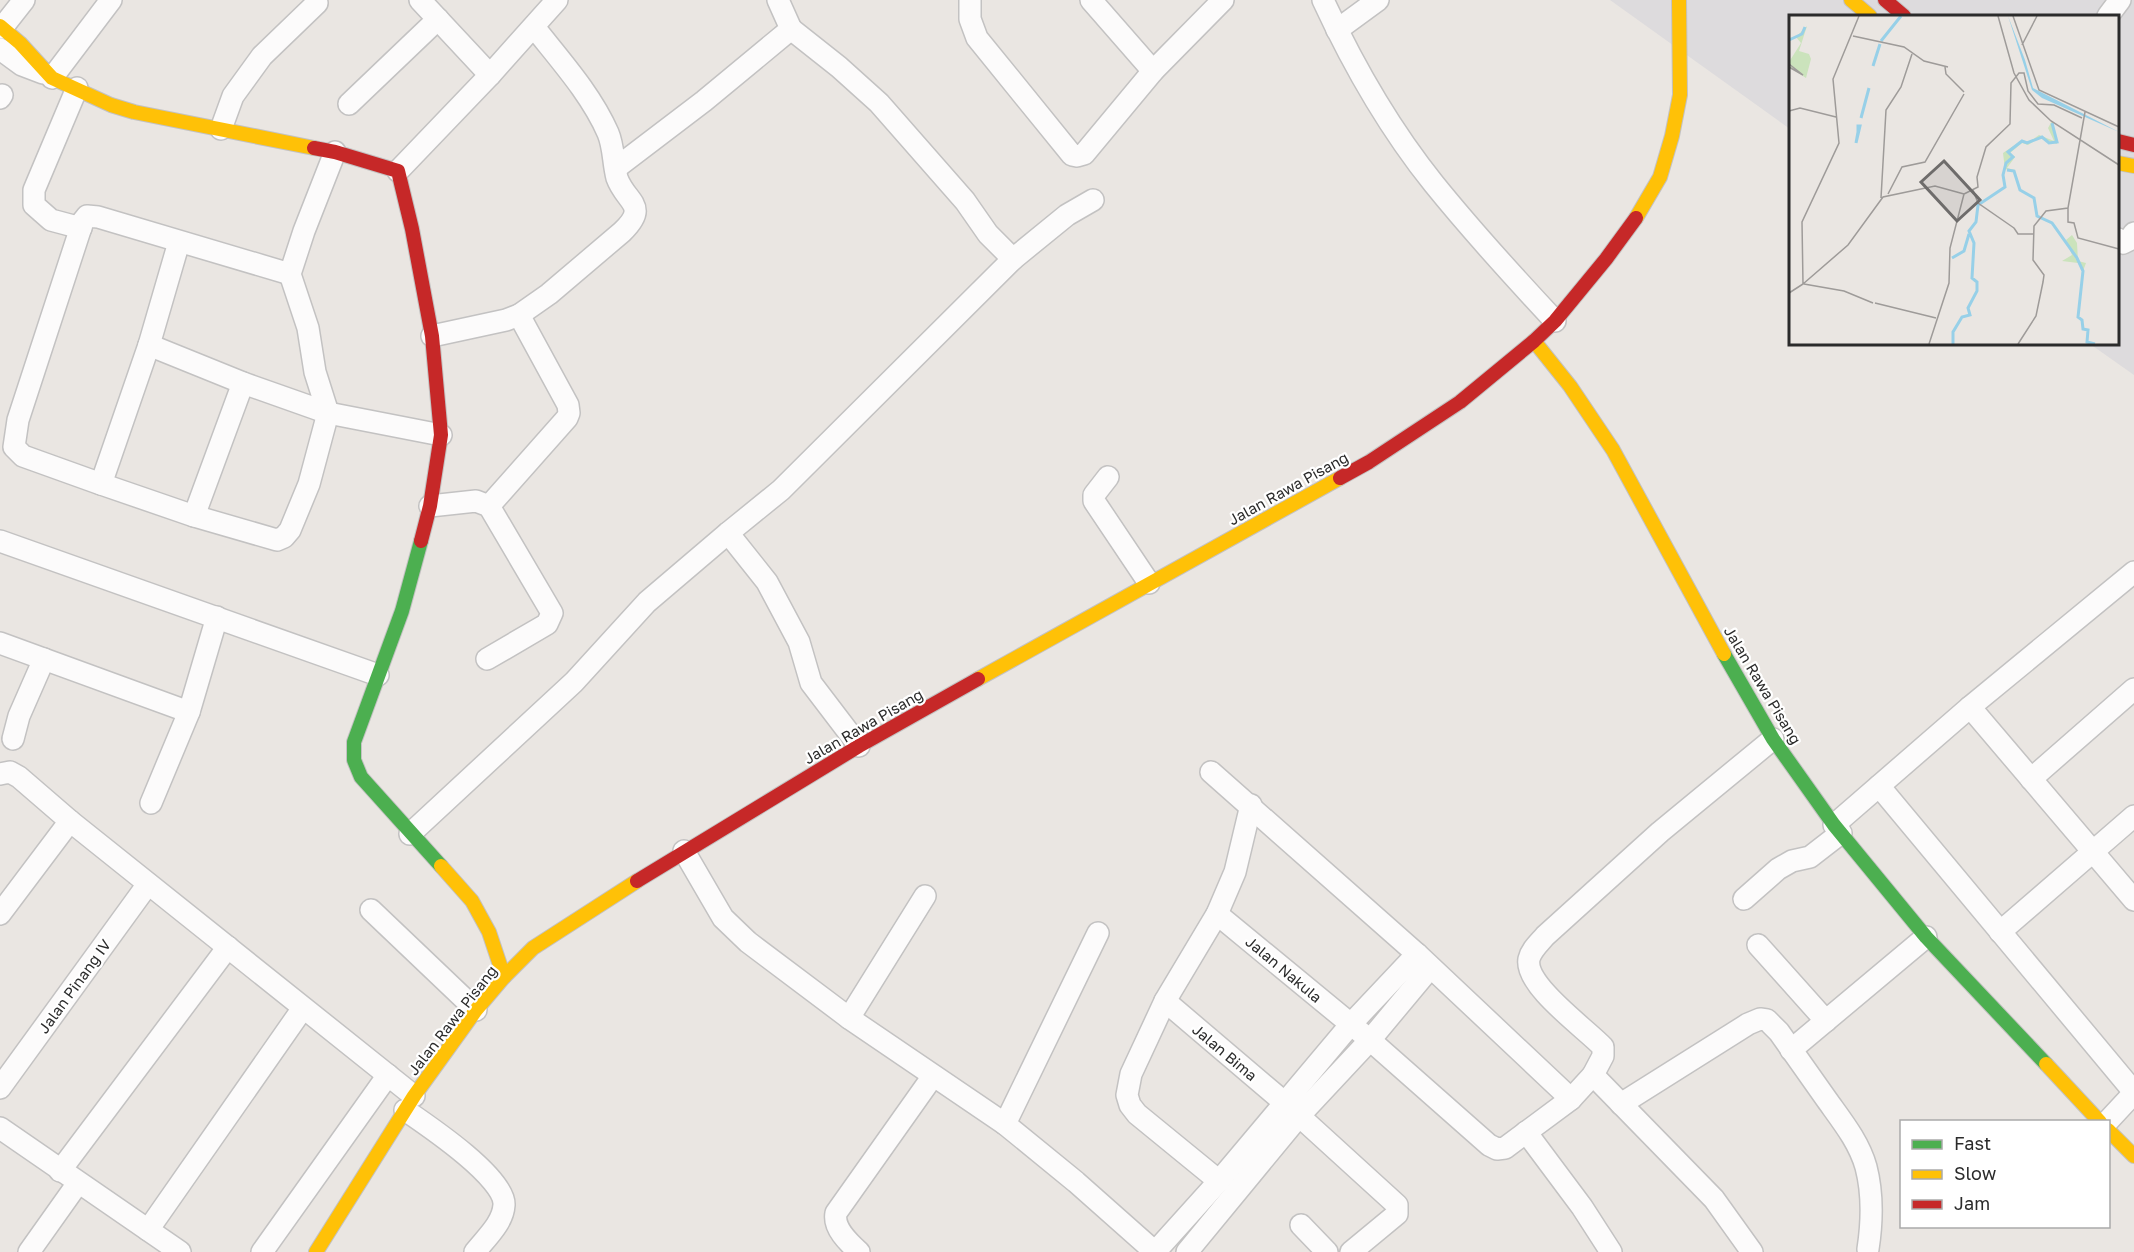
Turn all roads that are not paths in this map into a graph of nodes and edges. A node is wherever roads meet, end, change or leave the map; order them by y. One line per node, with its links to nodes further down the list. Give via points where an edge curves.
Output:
1 (24, 0): 23 (street)
2 (111, 0): 26 (street)
3 (420, 0): 19 (street)
4 (557, 0): 20 (street)
5 (778, 0): 21 (street)
6 (970, 0): 24 (street, via 970,19 977,38 1072,155 1084,154)
7 (1091, 0): 24 (street)
8 (1223, 0): 24 (street)
9 (1323, 0): 22 (street)
10 (1378, 0): 22 (street)
11 (1679, 0): 45 (street, via 1680,95 1660,177 1635,220)
12 (1851, 0): 16 (street)
13 (1885, 0): 17 (street)
14 (2120, 0): 18 (street)
15 (317, 3): 29 (street, via 262,56 233,96)
16 (1869, 15)
17 (1903, 15)
18 (2109, 15)
19 (438, 19): 25 (street); 28 (street)
20 (534, 27): 25 (street); 35 (street, via 601,119 611,141)
21 (791, 29): 35 (street); 42 (street, via 879,103)
22 (1337, 30): 45 (street, via 1376,99 1432,182)
23 (1, 34): 26 (street, via 22,65)
24 (1153, 71)
25 (490, 75): 36 (street)
26 (50, 77): 27 (street)
27 (77, 88): 29 (street, via 134,112); 38 (street, via 34,190 34,205 51,220)
28 (349, 104)
29 (220, 129): 32 (street)
30 (2119, 141): 31 (street)
31 (2134, 144)
32 (335, 152): 36 (street); 43 (street)
33 (2119, 163): 34 (street)
34 (2134, 166)
35 (616, 168): 44 (street, via 617,177 636,209 631,223)
36 (398, 171): 46 (street)
37 (1093, 200): 42 (street, via 1067,215)
38 (81, 228): 41 (street, via 91,215); 52 (street, via 18,420 14,447)
39 (2134, 233): 40 (street, via 2126,242)
40 (2119, 240)
41 (180, 242): 43 (street); 48 (street)
42 (1013, 259): 58 (street, via 782,490)
43 (290, 274): 50 (street, via 308,328 315,372)
44 (519, 315): 46 (street); 56 (street, via 569,413)
45 (1555, 321): 47 (street)
46 (432, 336): 51 (street)
47 (1534, 341): 61 (street, Jalan Rawa Pisang, via 1460,402 1370,462); 71 (street, Jalan Rawa Pisang, via 1613,450)
48 (149, 345): 49 (street); 54 (street)
49 (243, 382): 50 (street); 57 (street)
50 (328, 413): 51 (street); 57 (street, via 309,484 284,537 277,540)
51 (441, 435): 55 (street)
52 (9, 448): 54 (street)
53 (1108, 477): 61 (street, via 1094,495 1094,501)
54 (101, 484): 57 (street)
55 (430, 506): 56 (street, via 476,501); 66 (street, via 402,611)
56 (489, 506): 65 (street, via 552,613 547,624)
57 (194, 516)
58 (728, 533): 72 (street, via 766,582 799,642 811,683); 82 (street, via 647,602 574,682)
59 (0, 541): 62 (street)
60 (2134, 573): 68 (street)
61 (1149, 583): 72 (street, Jalan Rawa Pisang)
62 (217, 617): 66 (street); 69 (street)
63 (0, 643): 64 (street)
64 (44, 659): 69 (street); 70 (street)
65 (487, 659)
66 (378, 675): 82 (street, via 354,742 353,759 361,777)
67 (2134, 689): 75 (street)
68 (1970, 707): 75 (street); 76 (street)
69 (189, 712): 77 (street)
70 (13, 739)
71 (1773, 739): 81 (street, Jalan Rawa Pisang); 108 (street, via 1660,832 1534,949 1529,959 1530,971 1538,987 1603,1047 1603,1056)
72 (859, 746): 83 (street, Jalan Rawa Pisang)
73 (1211, 772): 78 (street)
74 (0, 774): 80 (street, via 15,774)
75 (2031, 778): 84 (street)
76 (1879, 786): 81 (street); 92 (street)
77 (151, 803)
78 (1251, 806): 91 (street, via 1236,872); 97 (street)
79 (2134, 816): 84 (street)
80 (70, 821): 85 (street); 89 (street)
81 (1837, 829): 87 (street, via 1810,857 1778,869); 94 (street, Jalan Rawa Pisang)
82 (410, 834): 98 (street, via 472,901 489,932)
83 (684, 851): 98 (street, Jalan Rawa Pisang, via 533,948); 102 (street, via 734,930)
84 (2093, 852): 88 (street); 92 (street)
85 (148, 884): 96 (street); 110 (street, Jalan Pinang IV)
86 (926, 896): 102 (street)
87 (1744, 899)
88 (2134, 900)
89 (3, 905)
90 (371, 910): 101 (street)
91 (1218, 914): 99 (street); 104 (street, Jalan Nakula)
92 (2000, 932): 111 (street)
93 (1098, 933): 118 (street)
94 (1926, 937): 103 (street); 116 (street, Jalan Rawa Pisang)
95 (1758, 945): 103 (street)
96 (228, 947): 100 (street); 123 (street)
97 (1424, 961): 104 (street); 105 (street); 112 (street)
98 (504, 977): 101 (street, Jalan Rawa Pisang)
99 (1165, 1001): 115 (street, Jalan Bima); 124 (street, via 1131,1074 1130,1105)
100 (303, 1008): 107 (street); 127 (street)
101 (476, 1010): 113 (street, Jalan Rawa Pisang)
102 (849, 1018): 109 (street)
103 (1826, 1021): 106 (street)
104 (1351, 1024): 105 (street, Jalan Nakula); 115 (street)
105 (1370, 1040): 115 (street); 121 (street, Jalan Nakula, via 1489,1145 1504,1148)
106 (1791, 1050): 114 (street, via 1773,1023 1760,1019); 129 (street, via 1850,1133 1861,1155 1870,1197)
107 (388, 1075): 113 (street); 132 (street)
108 (1593, 1075): 112 (street, Jalan Nakula); 114 (street)
109 (933, 1076): 118 (street); 135 (street, via 836,1213 841,1233)
110 (0, 1088)
111 (2134, 1093): 117 (street)
112 (1571, 1099): 121 (street, Jalan Nakula)
113 (410, 1103): 133 (street, Jalan Rawa Pisang); 134 (street, via 482,1168 502,1196 502,1218)
114 (1621, 1104): 140 (street, via 1714,1199)
115 (1292, 1109): 124 (street); 137 (street); 138 (street, Jalan Bima, via 1397,1205 1397,1214)
116 (2098, 1120)
117 (2109, 1120)
118 (1005, 1124): 136 (street)
119 (0, 1128): 123 (street)
120 (2110, 1131): 122 (street)
121 (1526, 1132): 139 (street)
122 (2131, 1145)
123 (60, 1171): 125 (street)
124 (1220, 1181): 136 (street)
125 (78, 1183): 127 (street); 130 (street)
126 (1301, 1225): 128 (street)
127 (151, 1240): 131 (street)
128 (1317, 1249)
129 (1872, 1251)
130 (29, 1252)
131 (180, 1252)
132 (262, 1252)
133 (316, 1252)
134 (475, 1252)
135 (859, 1252)
136 (1155, 1252)
137 (1187, 1252)
138 (1351, 1252)
139 (1611, 1252)
140 (1752, 1252)

